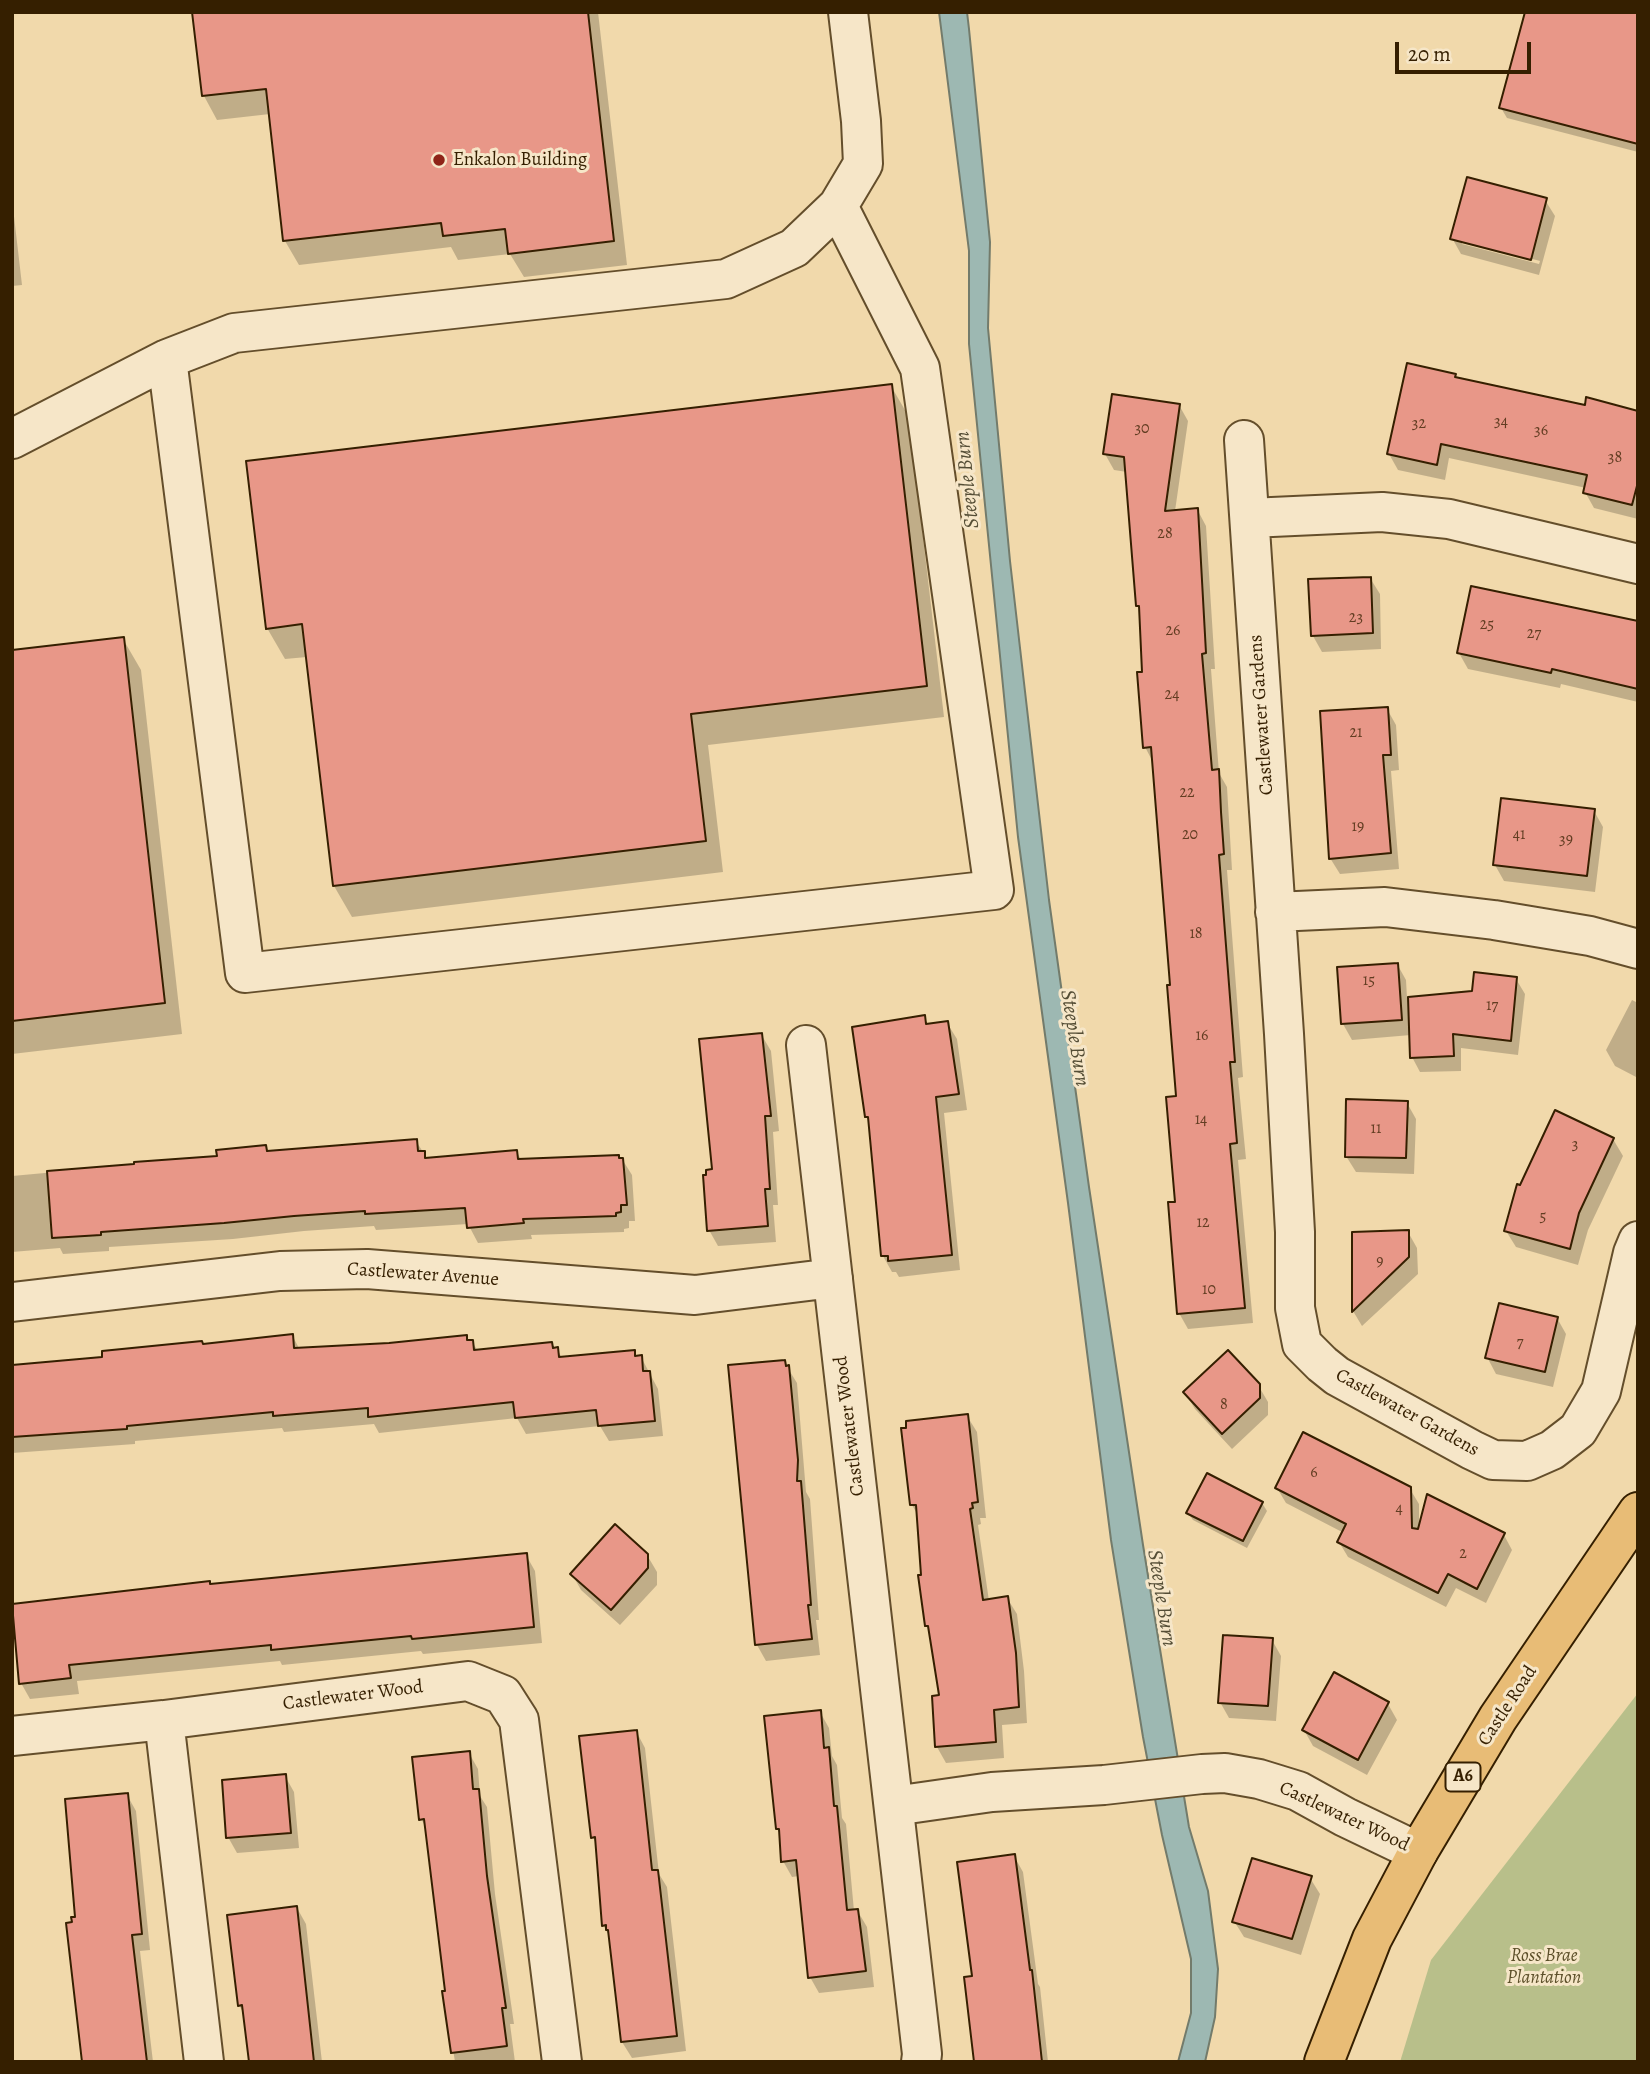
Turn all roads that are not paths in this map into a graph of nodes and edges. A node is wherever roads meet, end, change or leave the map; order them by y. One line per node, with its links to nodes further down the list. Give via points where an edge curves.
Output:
1 (848, 12): 2 (street, via 863,164)
2 (838, 206): 3 (street, via 793,248 726,279 234,334); 3 (street, via 920,368 994,890 245,973)
3 (167, 359): 4 (street)
4 (12, 439)
5 (1244, 440): 6 (street, Castlewater Gardens)
6 (1250, 518): 7 (street, via 1382,512 1449,519); 8 (street, Castlewater Gardens)
7 (1638, 564)
8 (1275, 912): 9 (street, via 1385,907 1494,920); 11 (street, Castlewater Gardens, via 1295,1308 1302,1344 1322,1364 1482,1455 1493,1460 1527,1461 1552,1450 1578,1430 1601,1391)
9 (1638, 949)
10 (806, 1045): 12 (street, Castlewater Wood)
11 (1638, 1241)
12 (833, 1278): 13 (street, Castlewater Avenue, via 695,1295 367,1269 280,1271); 17 (street, Castlewater Wood)
13 (12, 1301)
14 (1638, 1512): 18 (main road, Castle Road / A6, via 1498,1718)
15 (164, 1720): 16 (street, Castlewater Wood); 19 (street); 20 (street, Castlewater Wood, via 468,1681 503,1695 519,1720)
16 (12, 1736)
17 (894, 1806): 18 (street, Castlewater Wood, via 992,1792 1225,1773 1298,1791); 21 (street, Castlewater Wood)
18 (1418, 1852): 22 (main road, Castle Road / A6, via 1372,1939)
19 (204, 2062)
20 (562, 2062)
21 (921, 2062)
22 (1324, 2062)

